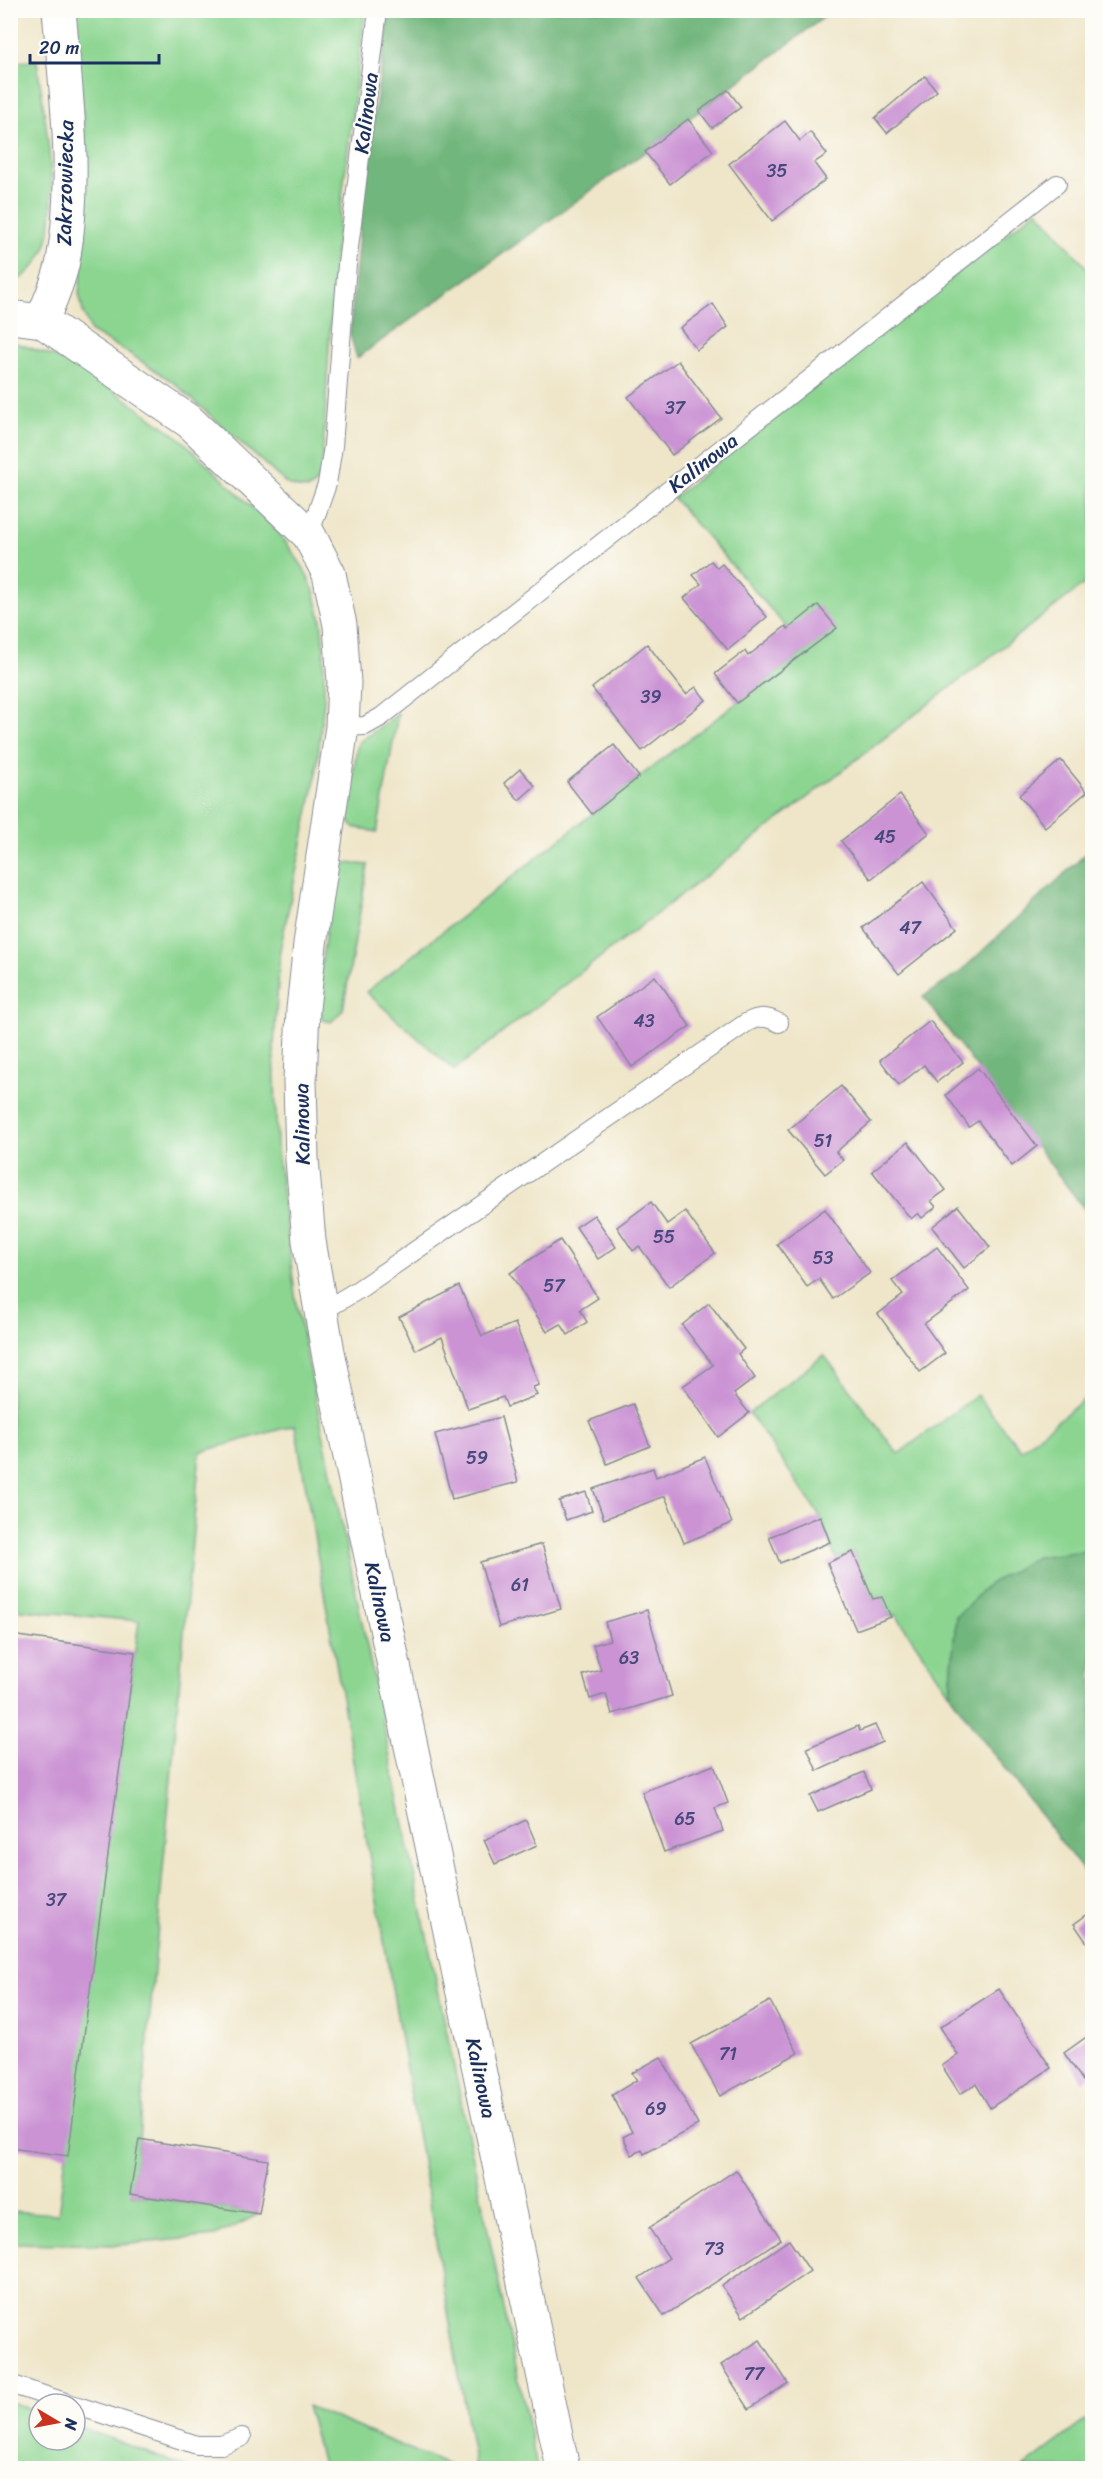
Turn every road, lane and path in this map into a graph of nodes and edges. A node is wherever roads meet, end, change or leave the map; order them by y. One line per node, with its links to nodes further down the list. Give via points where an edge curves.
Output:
1 (59, 10): 4 (street, Zakrzowiecka, via 68,121 69,202 63,262)
2 (378, 10): 5 (lane, Kalinowa, via 347,264 333,446 327,484)
3 (1057, 184): 6 (lane, Kalinowa, via 381,717 364,726)
4 (26, 319): 5 (street, Kalinowa, via 190,422)
5 (309, 535): 6 (street, Kalinowa, via 329,574 340,625)
6 (342, 727): 8 (street, Kalinowa, via 303,1009 300,1081 309,1241)
7 (779, 1023): 8 (lane, via 758,1017 746,1023)
8 (321, 1312): 13 (street, Kalinowa)
9 (10, 2384): 10 (lane)
10 (34, 2392)
11 (87, 2410): 12 (lane, via 196,2445 221,2445)
12 (242, 2437)
13 (563, 2469)

